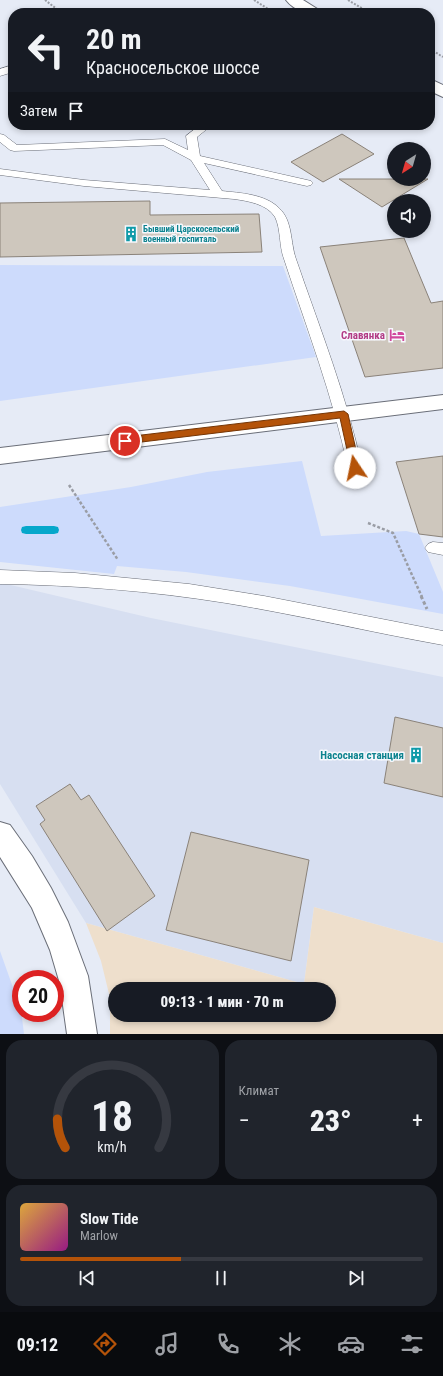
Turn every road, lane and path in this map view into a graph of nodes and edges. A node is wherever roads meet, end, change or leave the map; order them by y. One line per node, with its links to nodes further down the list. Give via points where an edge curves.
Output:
1 (45, 0): 5 (path)
2 (254, 0): 6 (path)
3 (292, 0): 7 (main road)
4 (348, 0): 8 (path)
5 (55, 8)
6 (267, 8)
7 (306, 8)
8 (362, 8)
9 (199, 130): 11 (lane, via 191,136)
10 (0, 137): 11 (lane, via 14,148 166,142)
11 (195, 158): 13 (lane); 14 (lane)
12 (0, 172): 14 (lane, via 84,183)
13 (307, 183)
14 (218, 194): 16 (lane, via 243,197 266,204 280,216 288,252)
15 (443, 402): 16 (main road)
16 (344, 414): 17 (main road); 18 (lane)
17 (0, 456)
18 (355, 468)
19 (68, 485): 21 (path)
20 (368, 523): 23 (path, via 393,533)
21 (121, 564)
22 (0, 577): 23 (lane, via 38,577 136,585 208,594 299,609)
23 (441, 638)
24 (0, 835): 25 (main road, via 17,856 51,916 72,969)
25 (82, 1034)

